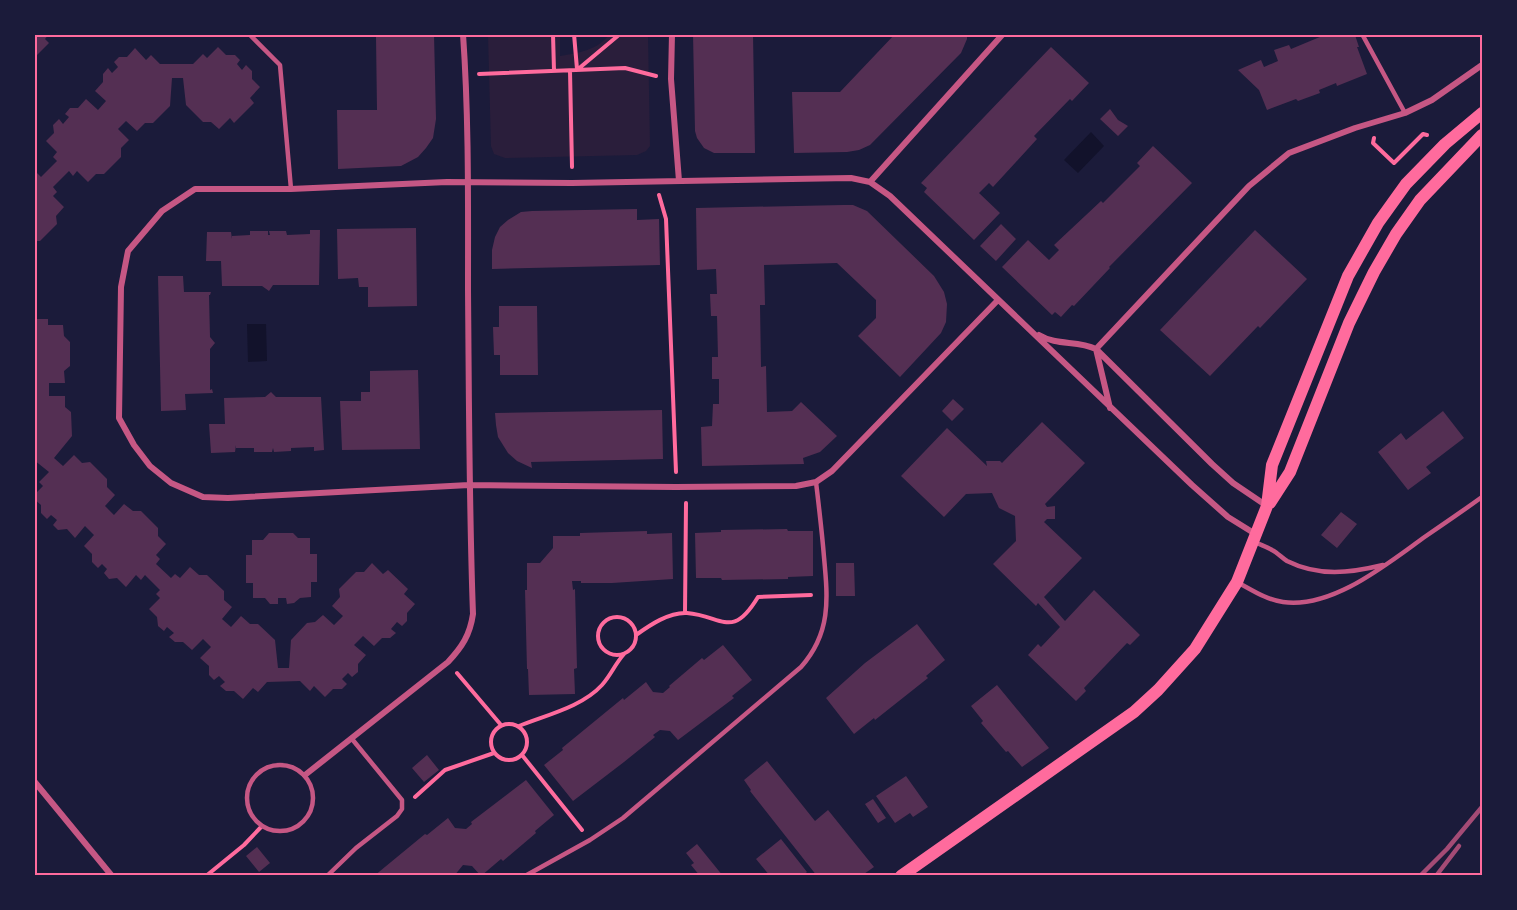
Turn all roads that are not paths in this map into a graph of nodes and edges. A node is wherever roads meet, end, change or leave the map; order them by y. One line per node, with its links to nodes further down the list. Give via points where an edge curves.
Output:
1 (249, 34): 13 (lane, via 280,65)
2 (463, 34): 11 (street)
3 (672, 34): 10 (street, via 671,79)
4 (1003, 34): 12 (street)
5 (1362, 34): 7 (lane)
6 (1482, 65): 7 (street, via 1432,100)
7 (1405, 113): 16 (street, via 1289,153 1241,195)
8 (1482, 113): 21 (main road, via 1406,184 1348,276 1272,465)
9 (1482, 135): 21 (main road, via 1420,200 1374,272 1349,323 1290,472)
10 (679, 181): 11 (street); 12 (street, via 850,178)
11 (468, 182): 13 (street); 19 (street)
12 (870, 182): 14 (street, via 890,196)
13 (291, 189): 19 (street, via 195,189 162,211 128,250 121,287 119,418 134,445 150,466 171,483 203,496 228,498)
14 (998, 300): 15 (street); 18 (street, via 832,471)
15 (1028, 328): 16 (street, via 1058,343 1086,344); 17 (street)
16 (1096, 349): 17 (street); 21 (street, via 1212,464)
17 (1110, 408): 22 (street)
18 (816, 482): 19 (street, via 796,486 686,487); 30 (lane, via 827,608 813,654 623,818)
19 (469, 485): 25 (street, via 473,614 466,640 448,662)
20 (1482, 496): 23 (lane)
21 (1268, 506): 22 (main road)
22 (1256, 538): 23 (lane, via 1286,560 1324,572 1357,572); 24 (main road)
23 (1388, 564): 24 (lane, via 1341,591 1304,602 1267,598)
24 (1237, 582): 31 (main road, via 1195,649 1134,712)
25 (352, 739): 26 (street); 29 (lane, via 402,800 402,809)
26 (305, 775): 26 (lane, via 314,795 309,816 302,824 282,832 272,831 254,819 247,797 254,776 274,765 296,768)
27 (34, 781): 28 (street)
28 (112, 876)
29 (327, 876)
30 (525, 876)
31 (901, 876)

